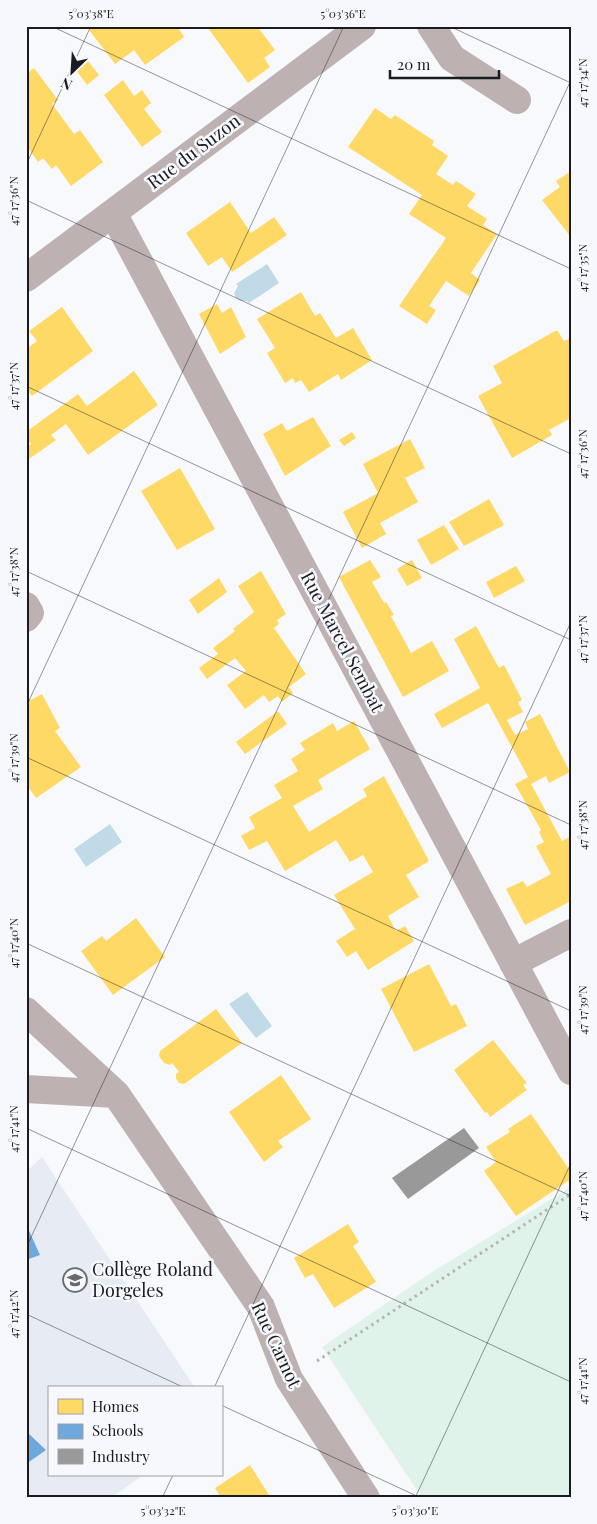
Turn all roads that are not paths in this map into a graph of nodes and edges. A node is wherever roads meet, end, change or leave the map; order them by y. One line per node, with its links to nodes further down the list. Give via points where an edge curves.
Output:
1 (362, 26): 4 (street, Rue du Suzon)
2 (431, 26): 3 (street, via 452,58)
3 (517, 100)
4 (114, 213): 5 (street, Rue du Suzon); 9 (street, Rue Marcel Sembat)
5 (26, 278)
6 (26, 606): 7 (street, via 30,612)
7 (26, 618)
8 (571, 933): 9 (street)
9 (513, 963): 11 (street, Rue Marcel Sembat)
10 (26, 1011): 13 (street, Rue Carnot)
11 (571, 1071)
12 (26, 1089): 13 (street)
13 (116, 1094): 14 (street, Rue Carnot, via 261,1307 290,1379)
14 (366, 1498)

